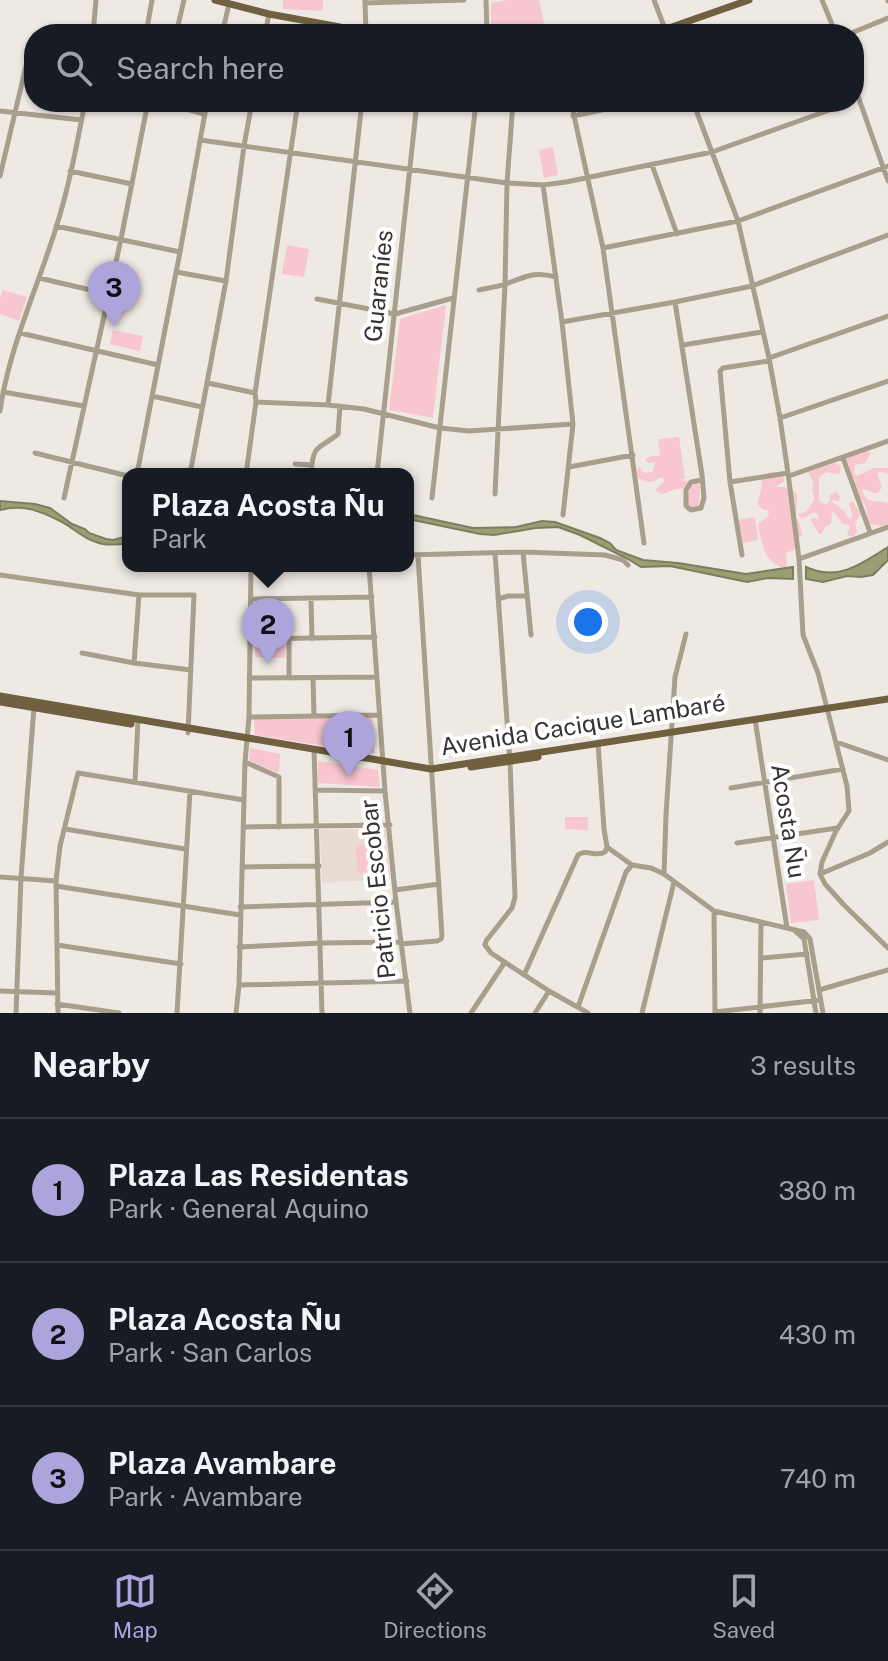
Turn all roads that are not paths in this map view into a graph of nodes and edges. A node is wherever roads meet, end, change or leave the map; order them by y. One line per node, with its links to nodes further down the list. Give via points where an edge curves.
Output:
1 (96, 0): 15 (street)
2 (152, 0): 16 (street)
3 (184, 0): 17 (street)
4 (215, 0): 11 (main road)
5 (464, 0): 10 (street)
6 (486, 0): 23 (street)
7 (654, 0): 24 (street)
8 (749, 0): 25 (main road)
9 (822, 0): 26 (street)
10 (365, 2): 22 (street)
11 (229, 4): 12 (main road); 18 (street)
12 (269, 14): 14 (main road); 19 (street)
13 (888, 18): 27 (street)
14 (309, 20): 20 (street); 21 (main road)
15 (94, 24)
16 (148, 24)
17 (178, 24)
18 (224, 24)
19 (267, 24)
20 (308, 24)
21 (327, 24)
22 (364, 24)
23 (487, 24)
24 (664, 24)
25 (688, 24)
26 (832, 24)
27 (864, 28)
28 (24, 74): 30 (street)
29 (0, 111): 30 (street)
30 (14, 112): 47 (street); 57 (street)
31 (83, 112): 47 (street)
32 (146, 112): 62 (street)
33 (197, 112): 45 (street)
34 (250, 112): 49 (street)
35 (297, 112): 51 (street)
36 (361, 112): 52 (street)
37 (416, 112): 55 (street, Guaraníes)
38 (475, 112): 58 (street)
39 (512, 112): 61 (street)
40 (572, 112): 46 (street)
41 (591, 112): 46 (street)
42 (697, 112): 50 (street)
43 (824, 112): 50 (street)
44 (860, 112): 54 (street)
45 (204, 114): 48 (street)
46 (573, 116): 59 (street)
47 (81, 120): 56 (street)
48 (200, 140): 49 (street); 70 (street)
49 (244, 146): 51 (street); 74 (street)
50 (712, 152): 53 (street); 64 (street)
51 (291, 153): 52 (street); 96 (street)
52 (355, 162): 55 (street); 82 (street)
53 (652, 165): 59 (street); 66 (street)
54 (886, 166): 60 (street); 64 (street)
55 (409, 168): 58 (street); 84 (street, Guaraníes)
56 (70, 171): 62 (street); 65 (street)
57 (0, 176)
58 (467, 176): 61 (street); 79 (street)
59 (588, 177): 63 (street); 69 (street)
60 (888, 181)
61 (507, 183): 63 (street); 75 (street)
62 (132, 184): 68 (street)
63 (543, 185): 72 (street)
64 (738, 221): 66 (street); 76 (street)
65 (56, 226): 68 (street); 73 (street)
66 (677, 234): 69 (street)
67 (888, 235): 76 (street)
68 (121, 239): 70 (street); 78 (street)
69 (603, 248): 83 (street)
70 (180, 252): 71 (street)
71 (176, 272): 74 (street); 92 (street)
72 (556, 277): 75 (street, via 530,275); 86 (street)
73 (39, 278): 78 (street); 88 (street)
74 (226, 281): 94 (street)
75 (505, 285): 77 (street); 108 (street)
76 (752, 286): 81 (street); 87 (street)
77 (479, 290)
78 (108, 294): 90 (street)
79 (453, 298): 84 (street); 107 (street)
80 (317, 299): 82 (street)
81 (675, 302): 83 (street); 89 (street)
82 (339, 304): 84 (street); 99 (street)
83 (613, 313): 86 (street); 111 (street)
84 (395, 314): 104 (street, Guaraníes)
85 (888, 316): 91 (street)
86 (562, 322): 106 (street)
87 (762, 332): 89 (street); 91 (street)
88 (20, 333): 90 (street); 95 (street)
89 (683, 345): 124 (street)
90 (96, 350): 92 (street); 100 (street)
91 (769, 360): 105 (street); 125 (street, via 720,371)
92 (158, 365): 97 (street)
93 (888, 381): 105 (street)
94 (208, 383): 96 (street); 102 (street)
95 (3, 392): 100 (street); 103 (street)
96 (255, 393): 98 (street)
97 (152, 396): 102 (street); 117 (street)
98 (256, 402): 99 (street); 119 (street)
99 (328, 405): 101 (street)
100 (84, 406): 113 (street)
101 (340, 406): 104 (street); 115 (street, via 338,434 320,444)
102 (202, 407): 118 (street)
103 (0, 411)
104 (383, 414): 107 (street); 121 (street, Guaraníes)
105 (780, 418): 122 (street)
106 (573, 424): 108 (street); 116 (street)
107 (440, 428): 108 (street); 128 (street)
108 (498, 428): 126 (street)
109 (888, 441): 112 (street)
110 (35, 453): 113 (street)
111 (633, 455): 116 (street); 132 (street)
112 (843, 458): 122 (street); 131 (street)
113 (73, 463): 123 (street); 127 (street)
114 (295, 464): 115 (street)
115 (312, 465): 120 (street)
116 (569, 467): 129 (street)
117 (138, 468)
118 (191, 468)
119 (247, 468)
120 (312, 468)
121 (378, 468)
122 (789, 474): 125 (street); 138 (street)
123 (122, 475)
124 (702, 480): 124 (street, via 703,504 691,510 686,490 691,482)
125 (730, 482): 137 (street)
126 (495, 494)
127 (64, 498)
128 (432, 498)
129 (563, 515)
130 (888, 527): 131 (street)
131 (870, 532): 138 (street)
132 (644, 543)
133 (523, 552): 134 (street); 139 (street, via 605,555); 144 (street)
134 (495, 553): 136 (street); 148 (street)
135 (414, 555): 136 (street)
136 (418, 555): 183 (street)
137 (742, 555)
138 (799, 561): 166 (street, via 803,635)
139 (628, 565)
140 (251, 572): 146 (street)
141 (370, 572): 145 (street)
142 (0, 575): 143 (street)
143 (139, 595): 156 (street); 157 (street, via 194,595)
144 (527, 596): 148 (street); 150 (street)
145 (372, 597): 147 (street); 151 (street)
146 (251, 599): 147 (street); 152 (street)
147 (311, 599): 154 (street)
148 (498, 599): 178 (street)
149 (686, 634): 173 (street, via 676,669)
150 (531, 635)
151 (375, 637): 154 (street); 158 (street)
152 (251, 639): 153 (street); 159 (street)
153 (289, 639): 154 (street); 160 (street)
154 (312, 639)
155 (82, 653): 156 (street)
156 (134, 663): 157 (street)
157 (191, 670): 172 (street)
158 (377, 677): 161 (street); 167 (street)
159 (249, 678): 160 (street); 169 (street)
160 (289, 678): 161 (street)
161 (313, 678): 168 (street)
162 (0, 696): 165 (main road, Avenida Cacique Lambaré)
163 (888, 701): 166 (main road, Avenida Cacique Lambaré)
164 (0, 702): 165 (main road, Avenida Cacique Lambaré)
165 (34, 705): 171 (main road, Avenida Cacique Lambaré); 208 (street)
166 (827, 710): 170 (main road, Avenida Cacique Lambaré); 175 (street)
167 (380, 715): 168 (street); 181 (street)
168 (314, 716): 169 (street)
169 (249, 717): 174 (street)
170 (755, 721): 173 (main road, Avenida Cacique Lambaré); 185 (street, Acosta Ñu)
171 (138, 722): 172 (main road, Avenida Cacique Lambaré); 184 (street)
172 (189, 731): 174 (main road, Avenida Cacique Lambaré)
173 (672, 734): 176 (main road, Avenida Cacique Lambaré); 205 (street)
174 (247, 740): 177 (main road, Avenida Cacique Lambaré); 180 (street)
175 (836, 742): 179 (street); 182 (street)
176 (598, 746): 178 (main road, Avenida Cacique Lambaré); 200 (street)
177 (314, 752): 181 (main road, Avenida Cacique Lambaré); 187 (street)
178 (510, 759): 183 (main road, Avenida Cacique Lambaré); 228 (street, via 514,904 485,945)
179 (888, 760)
180 (245, 762): 190 (street); 193 (street, via 279,777)
181 (383, 763): 183 (main road, Avenida Cacique Lambaré); 189 (street, Patricio Escobar)
182 (843, 769): 185 (street); 195 (street, via 849,811)
183 (432, 771): 211 (street)
184 (135, 782): 188 (street); 196 (street, via 78,773)
185 (764, 782): 186 (street); 197 (street, Acosta Ñu)
186 (731, 788)
187 (316, 790): 189 (street); 194 (street)
188 (190, 791): 190 (street); 201 (street)
189 (385, 791): 191 (street, Patricio Escobar)
190 (244, 800): 192 (street)
191 (390, 825): 194 (street); 212 (street, Patricio Escobar)
192 (243, 827): 193 (street); 204 (street)
193 (279, 827): 194 (street)
194 (317, 827): 203 (street)
195 (838, 828): 197 (street); 206 (street)
196 (65, 829): 201 (street); 210 (street)
197 (773, 838): 199 (street); 220 (street, Acosta Ñu)
198 (888, 842): 206 (street)
199 (737, 843)
200 (607, 847): 202 (street); 231 (street, via 601,854 578,855)
201 (185, 849): 215 (street)
202 (632, 865): 205 (street); 242 (street)
203 (319, 866): 204 (street); 214 (street)
204 (242, 867): 216 (street)
205 (664, 874): 209 (street)
206 (820, 874): 225 (street)
207 (0, 877): 208 (street)
208 (21, 877): 210 (street); 237 (street)
209 (674, 882): 217 (street); 254 (street)
210 (56, 883): 215 (street); 223 (street)
211 (439, 884): 212 (street); 222 (street, via 440,940)
212 (395, 890): 213 (street, Patricio Escobar)
213 (396, 902): 214 (street); 222 (street, Patricio Escobar)
214 (320, 904): 216 (street); 221 (street)
215 (182, 907): 218 (street); 229 (street)
216 (240, 907): 218 (street)
217 (714, 911): 219 (street); 255 (street)
218 (240, 915): 224 (street)
219 (761, 922): 220 (street); 227 (street)
220 (790, 929): 226 (street, via 807,935)
221 (321, 943): 222 (street); 224 (street); 233 (street)
222 (401, 943): 232 (street, Patricio Escobar)
223 (57, 945): 229 (street); 239 (street)
224 (239, 947): 234 (street)
225 (888, 948)
226 (809, 954): 227 (street); 235 (street); 240 (street)
227 (761, 958): 243 (street)
228 (505, 962): 231 (street); 251 (street)
229 (181, 964): 247 (street)
230 (888, 970): 235 (street)
231 (524, 975): 238 (street)
232 (407, 981): 233 (street); 250 (street, Patricio Escobar)
233 (322, 983): 234 (street); 249 (street)
234 (239, 985): 248 (street)
235 (819, 990): 240 (street)
236 (0, 991): 237 (street)
237 (17, 991): 239 (street); 244 (street)
238 (549, 991): 242 (street); 252 (street)
239 (56, 993): 241 (street)
240 (817, 1000): 243 (street); 256 (street); 257 (street)
241 (57, 1004): 245 (street); 246 (street)
242 (578, 1007): 253 (street)
243 (760, 1010): 255 (street)
244 (16, 1013)
245 (58, 1013)
246 (119, 1013)
247 (177, 1013)
248 (236, 1013)
249 (322, 1013)
250 (410, 1013)
251 (471, 1013)
252 (535, 1013)
253 (588, 1013)
254 (642, 1013)
255 (715, 1013)
256 (816, 1013)
257 (823, 1013)

